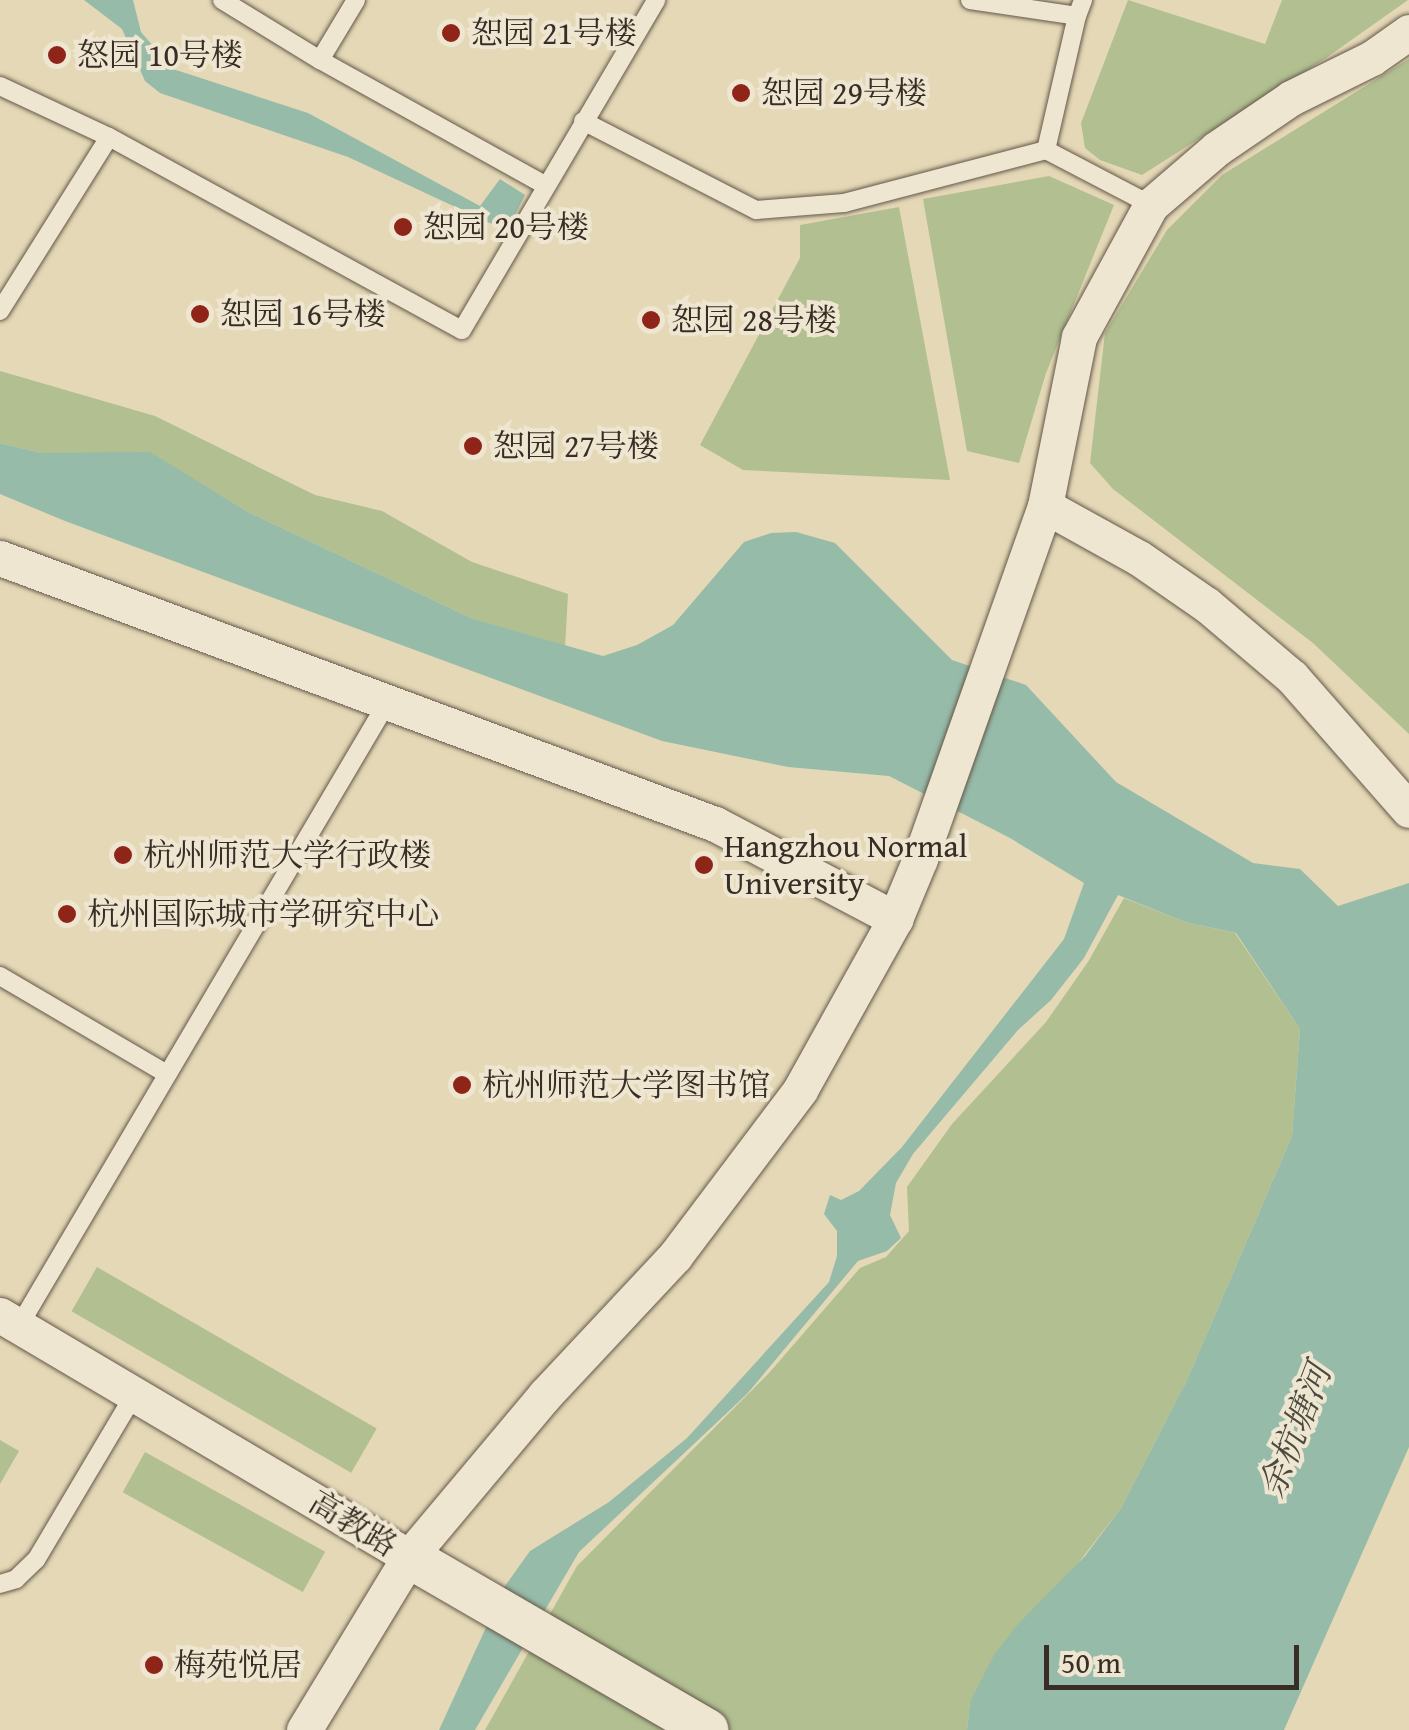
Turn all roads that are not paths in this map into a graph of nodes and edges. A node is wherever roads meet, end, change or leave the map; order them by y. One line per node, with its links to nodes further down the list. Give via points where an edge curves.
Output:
1 (222, 0): 7 (lane)
2 (356, 0): 7 (lane)
3 (970, 0): 5 (lane)
4 (652, 1): 9 (lane)
5 (1080, 8): 11 (lane)
6 (1409, 32): 13 (street, via 1216,148)
7 (320, 60): 12 (lane)
8 (0, 86): 10 (lane)
9 (583, 120): 11 (lane, via 756,210 844,203); 12 (lane)
10 (109, 137): 12 (lane, via 462,330); 14 (lane)
11 (1046, 150): 13 (lane)
12 (546, 185)
13 (1152, 205): 15 (street, via 1080,337)
14 (0, 311)
15 (1045, 506): 18 (street, via 1207,605 1292,677); 19 (street)
16 (0, 558): 17 (street)
17 (388, 700): 19 (street, via 716,824); 21 (lane)
18 (1409, 810)
19 (894, 920): 24 (street, via 800,1090 675,1256 545,1394)
20 (0, 976): 21 (lane)
21 (167, 1074): 22 (lane)
22 (10, 1321): 23 (street, 高教路)
23 (134, 1395): 24 (street, 高教路); 25 (lane, via 36,1560)
24 (409, 1557): 26 (street); 27 (street, 高教路)
25 (0, 1584)
26 (304, 1730)
27 (708, 1730)

